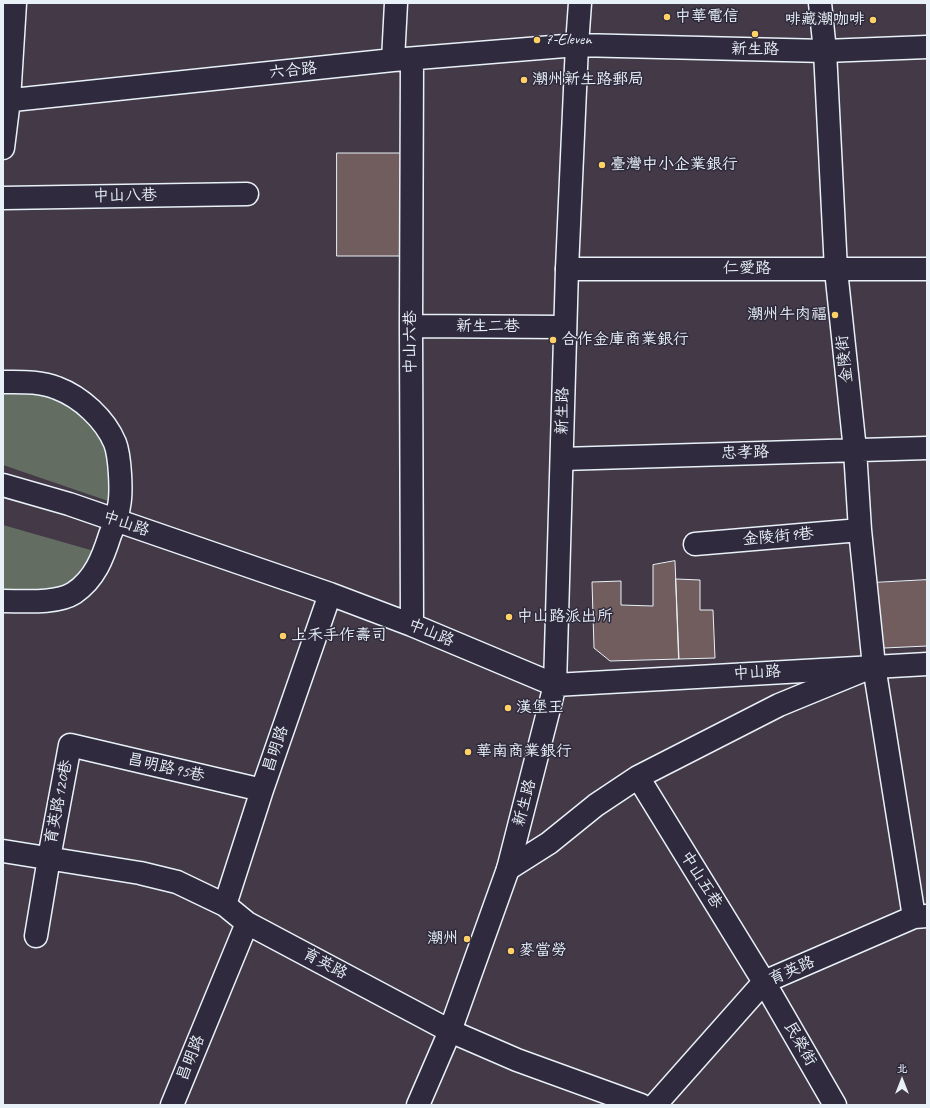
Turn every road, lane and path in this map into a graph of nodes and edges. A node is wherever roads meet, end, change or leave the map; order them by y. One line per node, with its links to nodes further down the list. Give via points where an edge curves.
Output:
1 (15, 3): 9 (street)
2 (396, 3): 8 (street, 中山六巷)
3 (580, 3): 5 (street, 新生路)
4 (820, 3): 7 (street, 金陵街)
5 (577, 45): 7 (street); 8 (street, 六合路); 13 (street, 新生路)
6 (927, 47): 7 (street)
7 (825, 51): 15 (street, 金陵街)
8 (402, 60): 9 (street, 六合路); 16 (street, 中山六巷)
9 (6, 100): 10 (street)
10 (3, 148)
11 (247, 194): 12 (street, 中山八巷)
12 (3, 198)
13 (567, 269): 15 (street, 仁愛路); 17 (street, 新生路)
14 (927, 269): 15 (street, 仁愛路)
15 (836, 270): 20 (street, 金陵街)
16 (411, 326): 17 (street, 新生二巷); 28 (street, 中山六巷)
17 (566, 327): 21 (street, 新生路)
18 (3, 382): 23 (street, via 41,384 57,388 74,396 92,410 108,429 115,444 120,488)
19 (927, 448): 20 (street, 忠孝路)
20 (855, 450): 21 (street, 忠孝路); 24 (street, 金陵街)
21 (562, 459): 31 (street, 新生路)
22 (3, 485): 23 (street, 中山路)
23 (115, 520): 26 (street, 中山路); 27 (street, via 102,560 88,582 74,593 58,598)
24 (860, 530): 25 (street, 金陵街9巷); 30 (street, 金陵街)
25 (695, 544)
26 (330, 594): 28 (street, 中山路); 34 (street, 昌明路)
27 (3, 601)
28 (412, 625): 31 (street, 中山路)
29 (927, 664): 30 (street, 中山路)
30 (874, 666): 31 (street, 中山路); 33 (street, 中山路, via 779,706); 39 (street, 金陵街)
31 (555, 685): 37 (street, 新生路)
32 (70, 745): 34 (street, 昌明路95巷); 36 (street, 育英路120巷)
33 (638, 777): 37 (street, 中山路, via 596,804 549,843); 42 (street, 中山五巷)
34 (262, 790): 38 (street, 昌明路)
35 (3, 851): 36 (street, 育英路)
36 (49, 858): 38 (street, 育英路, via 140,873 177,882); 41 (street, 育英路120巷)
37 (508, 869): 43 (street, 新生路)
38 (225, 905): 40 (street, 育英路)
39 (920, 917): 42 (street, 育英路)
40 (247, 922): 43 (street, 育英路); 44 (street, 昌明路)
41 (36, 936)
42 (764, 982): 47 (street, 育英路); 48 (street, 民榮街)
43 (450, 1031): 45 (street, 新生路); 46 (street, 育英路, via 517,1060)
44 (172, 1105)
45 (418, 1105)
46 (641, 1105)
47 (655, 1105)
48 (835, 1105)

